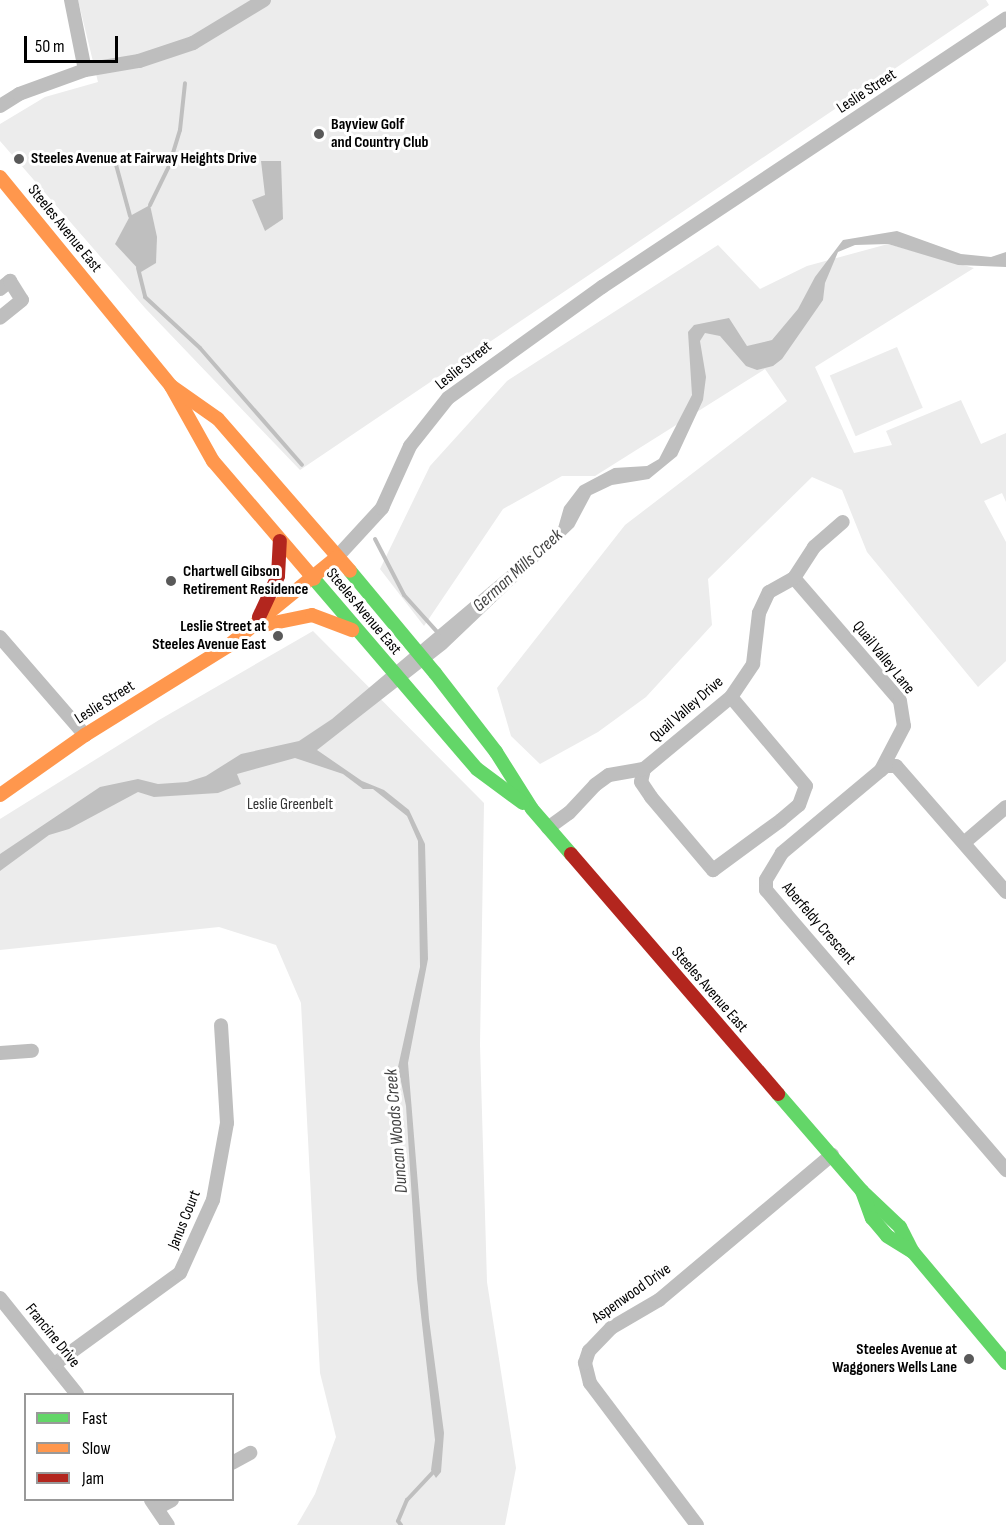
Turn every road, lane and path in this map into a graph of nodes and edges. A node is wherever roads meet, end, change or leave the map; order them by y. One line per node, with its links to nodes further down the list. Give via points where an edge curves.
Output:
1 (72, 0): 4 (street)
2 (264, 0): 4 (street, via 193,43 139,61)
3 (1006, 20): 12 (street, Leslie Street, via 602,287 448,398 410,446 382,507)
4 (85, 70): 5 (street, via 20,94)
5 (0, 106)
6 (0, 177): 9 (main road, Steeles Avenue East)
7 (0, 289): 8 (street, via 10,281 22,300)
8 (0, 318)
9 (171, 386): 11 (main road, Steeles Avenue East, via 213,461); 12 (main road, Steeles Avenue East, via 234,435)
10 (843, 522): 14 (street, Quail Valley Drive, via 814,547)
11 (280, 541): 13 (main road, Steeles Avenue East); 15 (main road, via 273,593)
12 (337, 558): 13 (main road, Leslie Street); 24 (main road, Steeles Avenue East, via 435,673 496,752)
13 (313, 578): 15 (main road, Leslie Street); 16 (main road, Steeles Avenue East)
14 (794, 578): 18 (street, Quail Valley Drive, via 769,592 759,613 753,664); 21 (street, Quail Valley Lane, via 900,701 904,726)
15 (253, 627): 16 (main road, via 312,615); 19 (main road, Leslie Street)
16 (358, 633): 24 (main road, Steeles Avenue East, via 477,770)
17 (0, 637): 19 (street)
18 (731, 697): 20 (street, Quail Valley Drive); 20 (street, via 806,786 799,805 781,820 713,870 651,797 641,782)
19 (85, 735): 22 (main road, Leslie Street)
20 (644, 769): 25 (street, Quail Valley Drive, via 609,775)
21 (881, 770): 26 (street, via 896,766 908,776); 32 (street, Aberfeldy Crescent, via 782,853 771,867 766,890)
22 (0, 795)
23 (1006, 807): 26 (street)
24 (532, 809): 25 (main road, Steeles Avenue East)
25 (548, 828): 31 (main road, Steeles Avenue East)
26 (965, 842): 27 (street)
27 (1006, 892)
28 (221, 1024): 35 (street, Janus Court, via 227,1123 213,1200 180,1274)
29 (32, 1051): 30 (street)
30 (0, 1053)
31 (832, 1155): 34 (main road, Steeles Avenue East, via 861,1191 872,1218 886,1236 913,1252); 41 (street, Aspenwood Drive, via 659,1300 597,1339 587,1357 590,1383)
32 (1006, 1170)
33 (0, 1298): 35 (street, Francine Drive)
34 (1006, 1363)
35 (56, 1364): 36 (street, Francine Drive)
36 (76, 1393)
37 (250, 1453): 38 (street)
38 (234, 1462)
39 (154, 1504): 40 (street)
40 (168, 1525)
41 (697, 1525)

